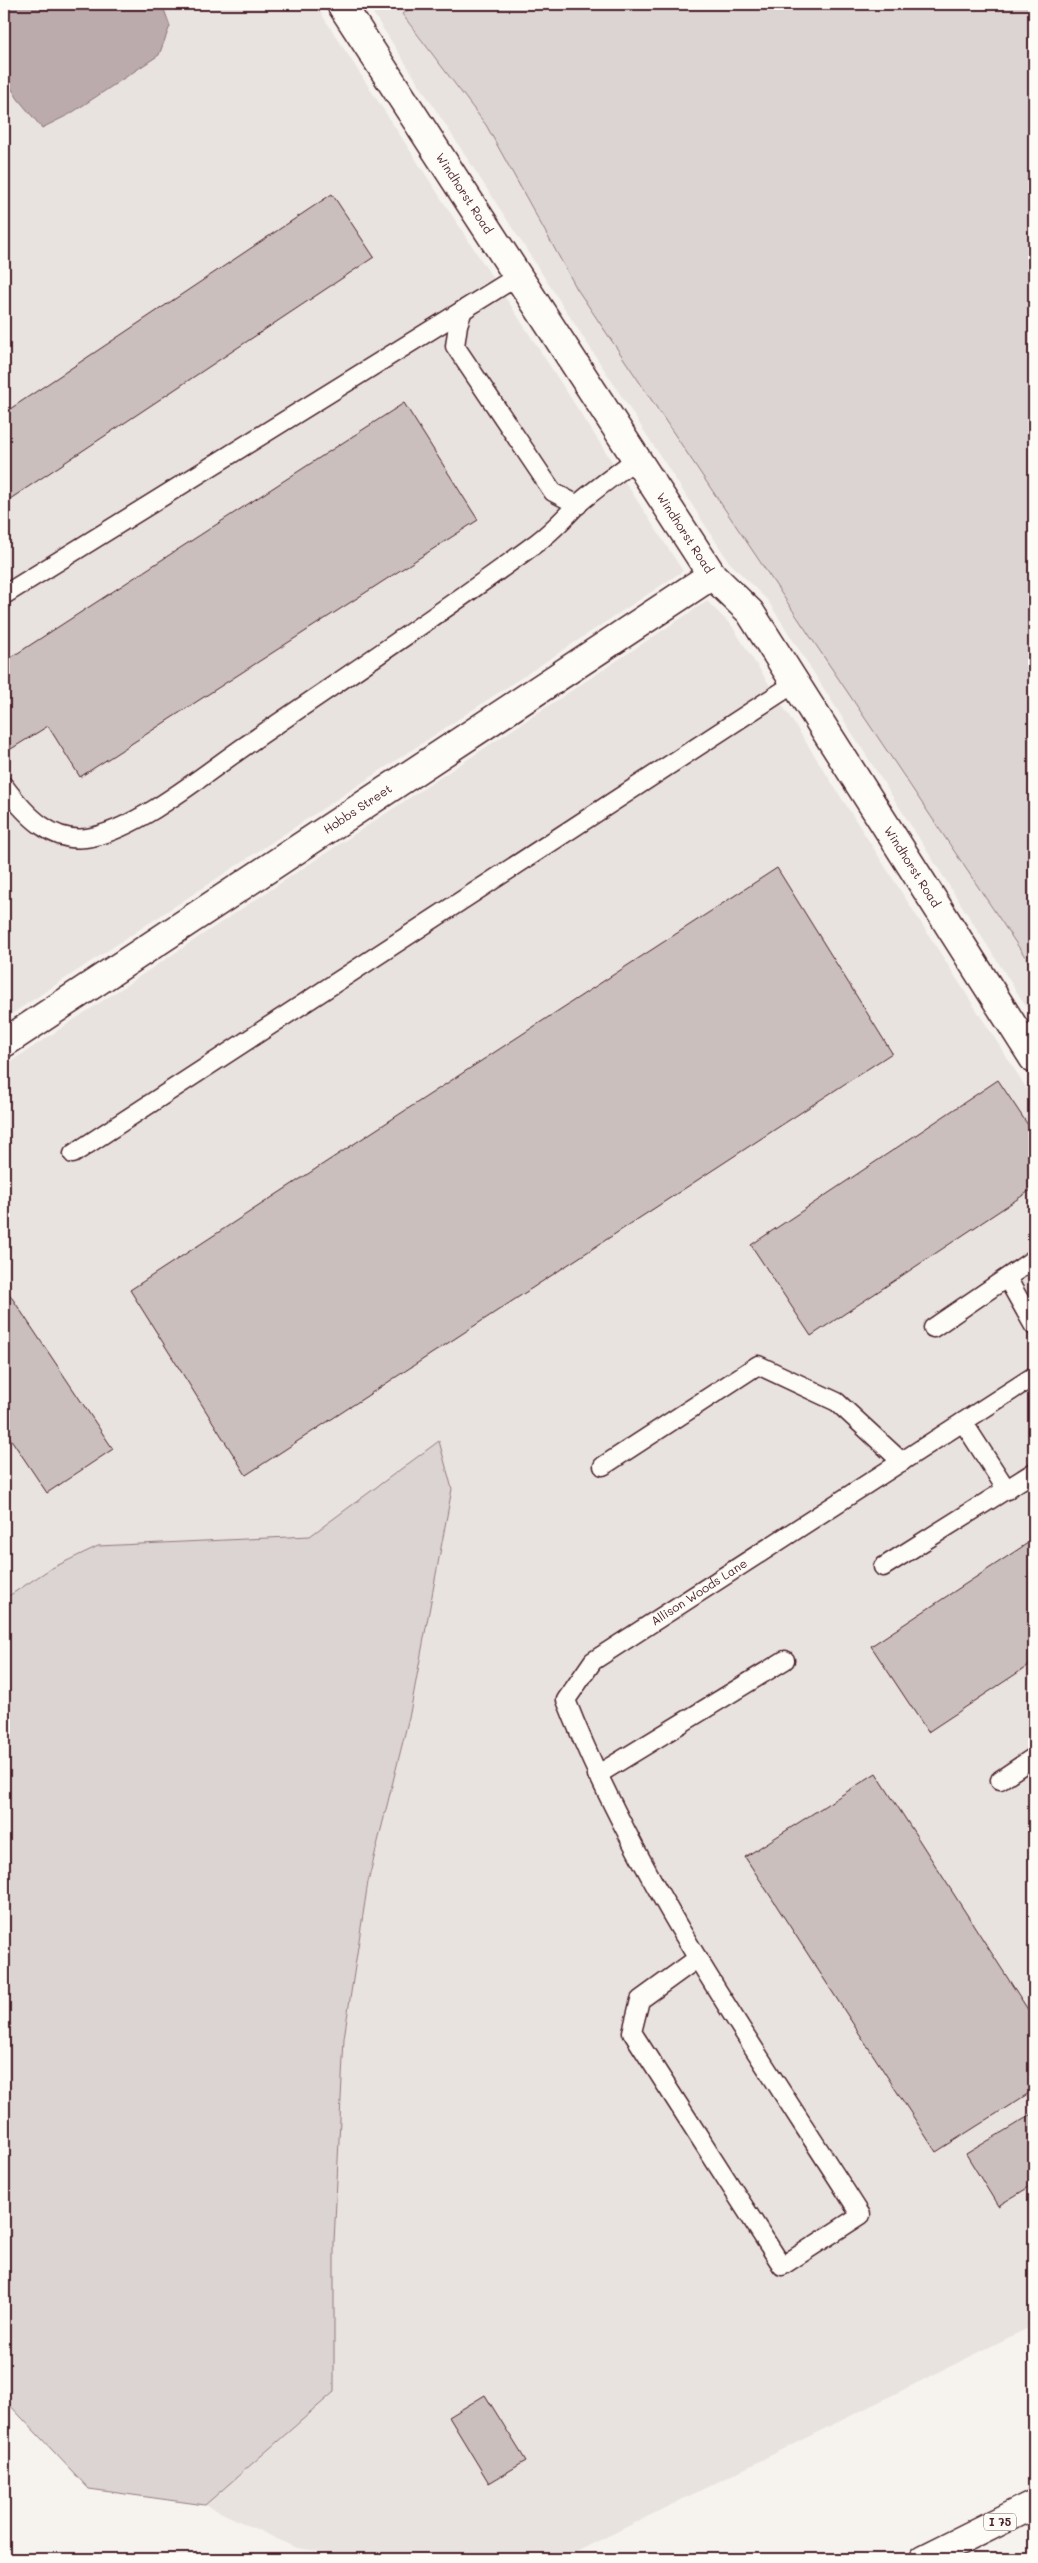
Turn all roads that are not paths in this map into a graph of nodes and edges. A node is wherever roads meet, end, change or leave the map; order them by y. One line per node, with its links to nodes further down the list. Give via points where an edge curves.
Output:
1 (341, 4): 2 (main road, Windhorst Road)
2 (518, 276): 3 (lane); 4 (main road, Windhorst Road)
3 (464, 310): 5 (lane, via 455,346 553,492); 7 (lane)
4 (636, 459): 5 (lane); 6 (main road, Windhorst Road)
5 (578, 505): 9 (lane, via 560,525 437,614 146,814 92,837 66,838 45,828 24,812)
6 (712, 575): 8 (main road, Windhorst Road, via 750,612); 10 (main road, Hobbs Street)
7 (4, 595)
8 (795, 683): 11 (main road, Windhorst Road); 12 (lane)
9 (4, 786)
10 (4, 1043)
11 (1034, 1058)
12 (73, 1154)
13 (1034, 1259): 14 (lane)
14 (1007, 1278): 15 (lane); 16 (lane)
15 (1034, 1326)
16 (933, 1328)
17 (1034, 1376): 18 (lane, Allison Woods Lane)
18 (963, 1422): 19 (lane, Allison Woods Lane); 22 (lane)
19 (902, 1462): 20 (lane, via 837,1402 758,1365); 26 (lane, Allison Woods Lane, via 592,1661 566,1700)
20 (603, 1466)
21 (1034, 1472): 22 (lane)
22 (1007, 1490): 23 (lane)
23 (882, 1567)
24 (786, 1660): 26 (lane)
25 (1034, 1757): 27 (lane)
26 (598, 1774): 28 (lane, Allison Woods Lane, via 663,1903)
27 (1000, 1780)
28 (698, 1958): 28 (lane, Allison Woods Lane, via 861,2215 782,2266 632,2032 640,2000)
29 (1034, 2504): 30 (main road, I 75)
30 (924, 2559)

